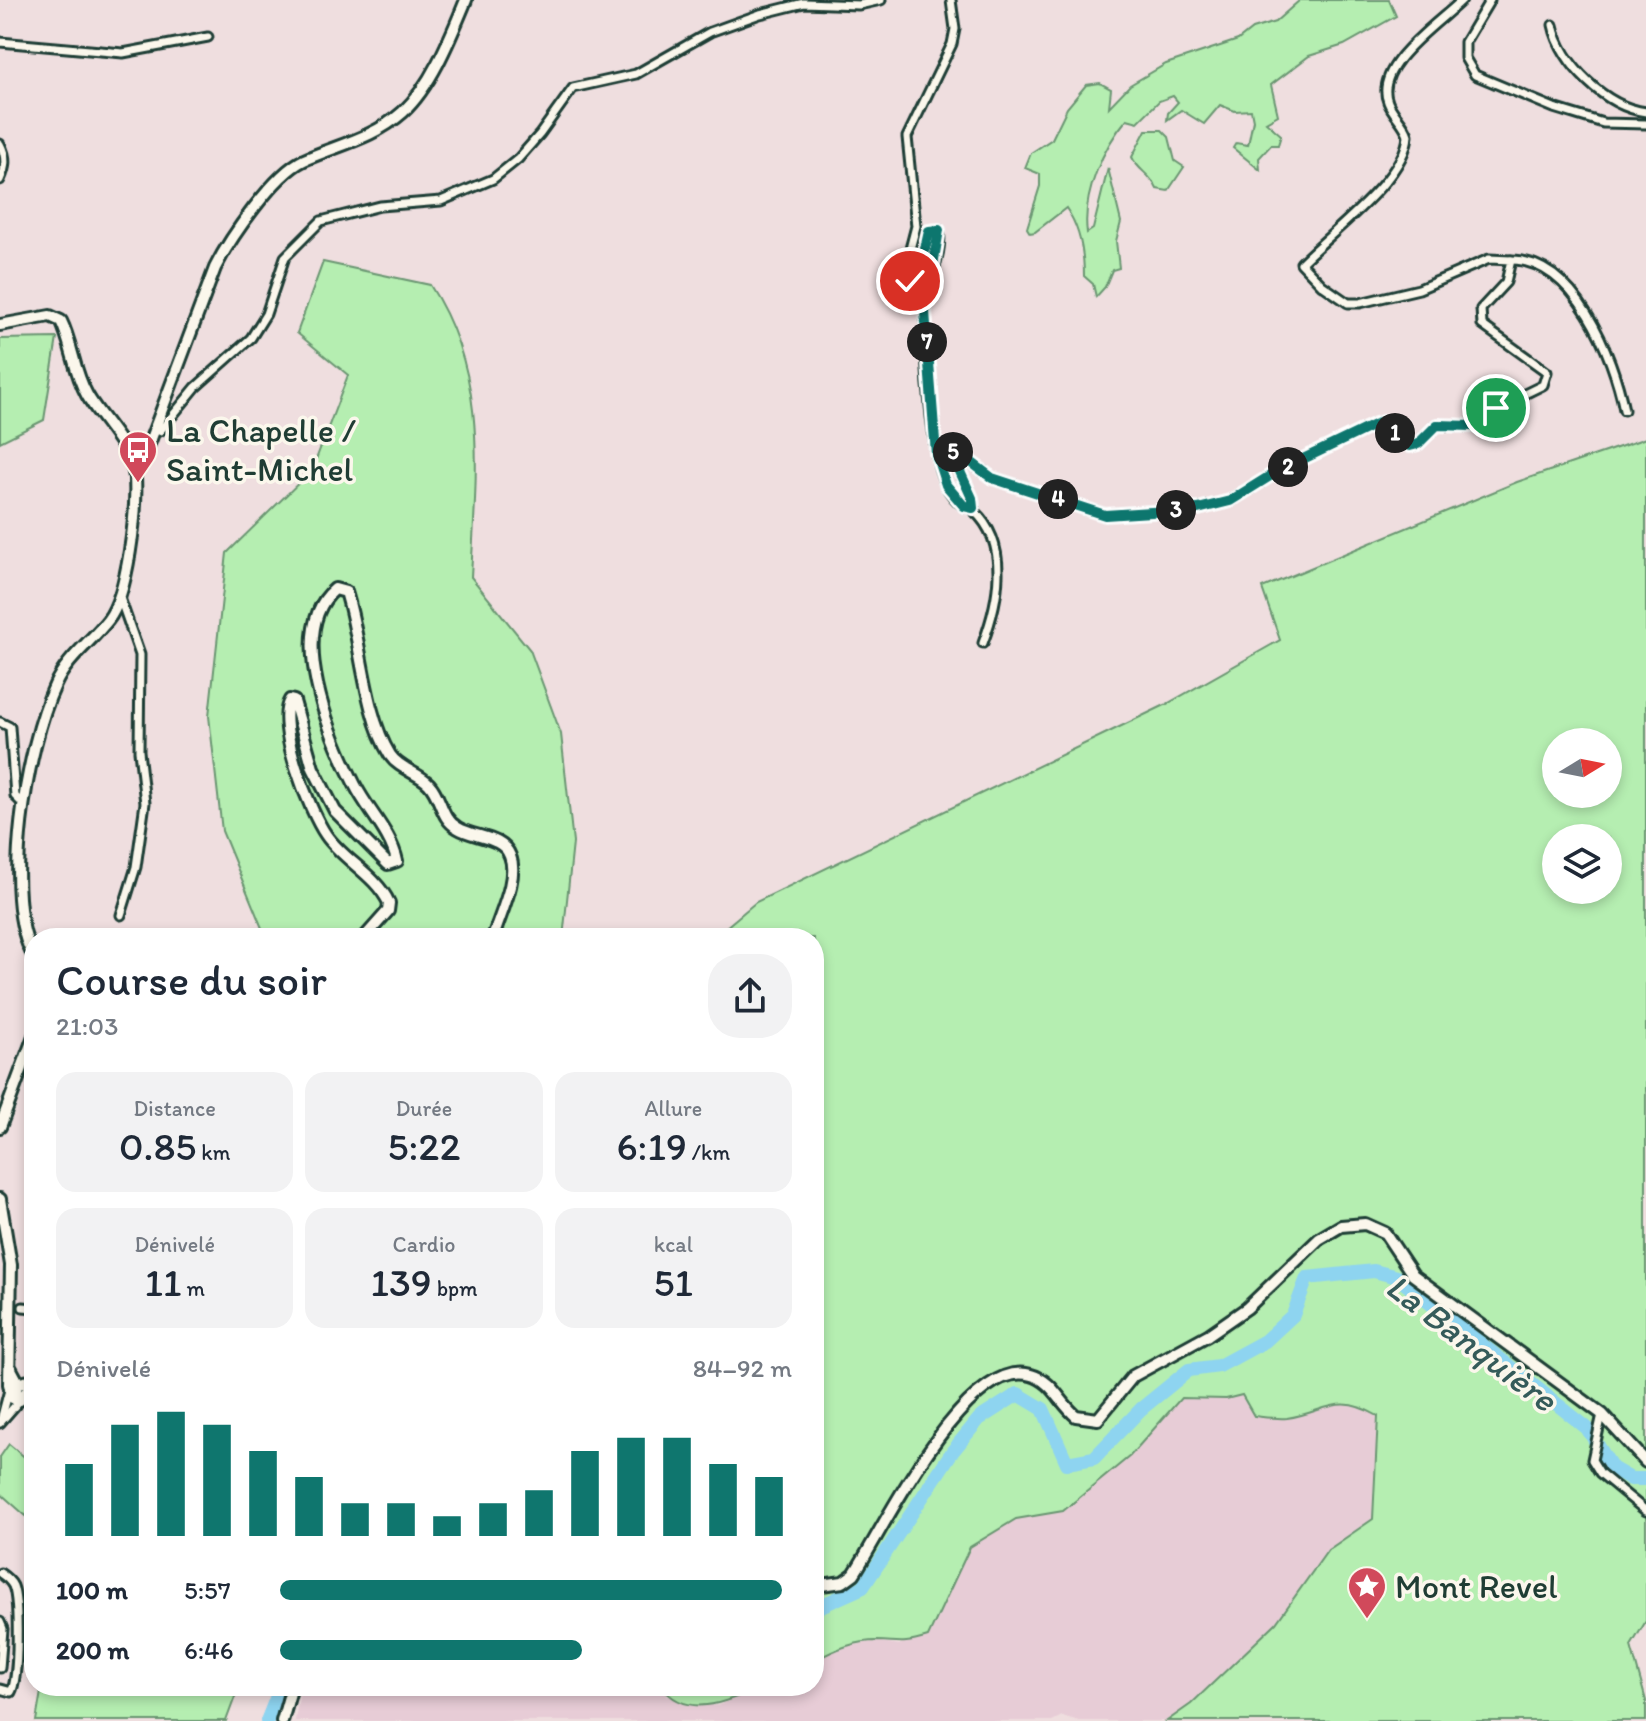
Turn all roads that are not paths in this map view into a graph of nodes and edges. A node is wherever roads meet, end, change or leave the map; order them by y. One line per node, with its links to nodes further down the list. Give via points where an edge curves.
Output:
1 (466, 0): 16 (street, via 441,53 402,112 369,135 293,167 230,241)
2 (881, 0): 16 (street, via 859,5 804,3 710,32 636,74 573,88 540,134 500,174 441,201 380,206 321,221 285,257 266,314 251,338 196,387 160,431)
3 (951, 0): 18 (street, via 952,44 907,137 916,226 904,272 910,281 919,276 929,231 939,230 925,312 936,454 946,485 964,506)
4 (1462, 0): 13 (street, via 1402,55 1386,84 1387,100 1408,135 1404,155 1301,263 1348,303 1360,303 1419,289 1489,259)
5 (1490, 0): 10 (street, via 1465,42 1465,58 1475,75 1603,123)
6 (1553, 25): 9 (street, via 1562,52 1593,85 1630,110)
7 (208, 37): 8 (street, via 123,53)
8 (0, 42)
9 (1646, 112)
10 (1646, 124)
11 (0, 144): 12 (street, via 5,153)
12 (0, 180)
13 (1511, 260): 15 (street, via 1530,260 1550,270 1571,292 1608,352); 18 (street, via 1506,282 1481,309 1482,325 1547,372 1543,385 1472,426 1437,425 1418,444 1403,442 1383,422 1230,501 1198,509 1105,515 992,478 954,449)
14 (0, 325): 17 (street, via 50,316 61,321 82,384)
15 (1624, 410)
16 (154, 431): 17 (street)
17 (134, 468): 19 (street)
18 (973, 508): 20 (street, via 994,546 999,579 995,613)
19 (120, 598): 22 (street, via 53,687); 23 (street, via 140,655 139,751 145,803 136,867)
20 (983, 643)
21 (0, 722): 22 (street, via 10,727 15,796)
22 (23, 804): 26 (street, via 19,922)
23 (121, 915)
24 (373, 928): 25 (street, via 389,903 326,836 301,783 287,728 290,700 313,768 335,811 388,864 397,861 334,739 312,658 313,628 322,600 335,589 346,592 358,656 391,757 426,781 438,794 443,815 458,828 509,852 509,886)
25 (496, 928)
26 (24, 934)
27 (24, 1063): 28 (street)
28 (0, 1127)
29 (0, 1199): 30 (street)
30 (5, 1264): 32 (street)
31 (24, 1383): 32 (street)
32 (16, 1385): 34 (street, via 12,1398); 36 (street)
33 (24, 1394): 34 (street)
34 (20, 1400): 36 (street)
35 (1602, 1414): 37 (street); 38 (street, via 1592,1460); 40 (street, via 1413,1275 1385,1233 1352,1223 1319,1239 1262,1296 1224,1325 1133,1376 1098,1419 1076,1416 1034,1375 1015,1374 993,1382 932,1444 854,1574)
36 (0, 1423)
37 (1646, 1462)
38 (1646, 1511)
39 (0, 1573): 43 (street, via 14,1589 16,1639 15,1685 11,1692)
40 (824, 1585)
41 (0, 1622): 42 (street)
42 (0, 1668)
43 (0, 1689)
44 (289, 1696): 45 (street)
45 (282, 1721)

